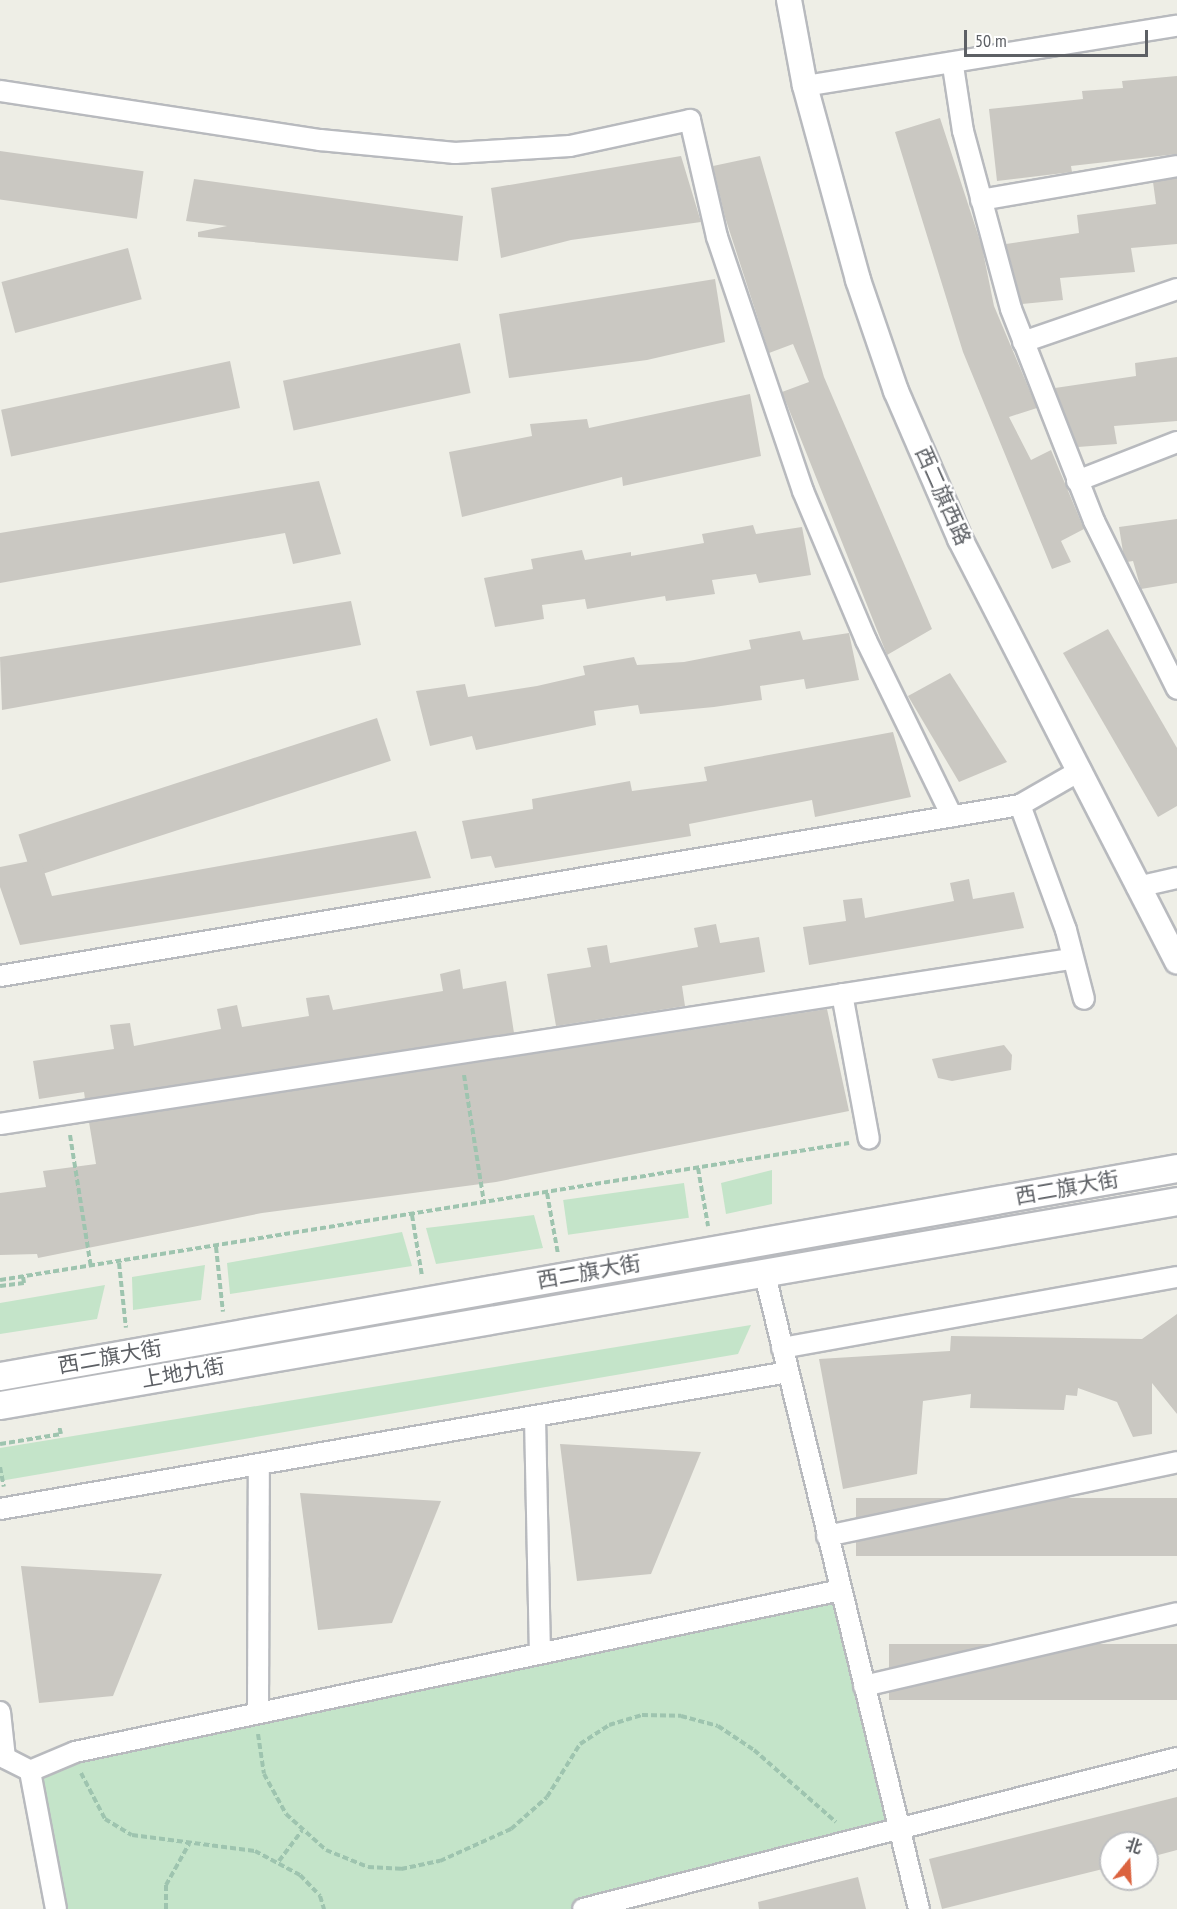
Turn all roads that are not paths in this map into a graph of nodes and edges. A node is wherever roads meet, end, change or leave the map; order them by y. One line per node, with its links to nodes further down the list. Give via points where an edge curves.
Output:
1 (789, 0): 4 (street, 西二旗西路)
2 (1177, 26): 3 (street)
3 (953, 66): 4 (street); 7 (street)
4 (805, 86): 13 (street, 西二旗西路, via 858,280 897,391 960,539)
5 (0, 90): 15 (street, via 320,140 455,153 570,146 690,120 717,237 803,491 871,650)
6 (1177, 166): 7 (street)
7 (981, 200): 9 (street)
8 (1177, 289): 9 (street)
9 (1023, 342): 11 (street)
10 (1177, 442): 11 (street)
11 (1077, 482): 12 (street)
12 (1177, 690)
13 (1081, 770): 14 (street); 17 (street, 西二旗西路)
14 (1020, 805): 15 (street); 18 (street, via 1066,930)
15 (952, 816): 20 (street)
16 (1177, 878): 17 (street)
17 (1137, 887): 19 (street, 西二旗西路)
18 (1071, 959): 21 (street); 22 (street)
19 (1177, 961)
20 (0, 976)
21 (842, 994): 23 (street); 24 (street)
22 (1084, 999)
23 (0, 1124)
24 (869, 1140)
25 (1177, 1168): 32 (main road, 西二旗大街)
26 (1177, 1201): 27 (main road, 西二旗大街)
27 (765, 1275): 29 (main road, 西二旗大街); 30 (street)
28 (1177, 1276): 30 (street)
29 (365, 1341): 33 (main road, 上地九街)
30 (782, 1348): 31 (street)
31 (788, 1372): 34 (street); 38 (street)
32 (0, 1376)
33 (0, 1405)
34 (535, 1417): 36 (street); 41 (street)
35 (1177, 1461): 38 (street)
36 (260, 1467): 37 (street); 44 (street)
37 (0, 1509)
38 (827, 1536): 39 (street)
39 (841, 1590): 41 (street); 42 (street)
40 (1177, 1613): 42 (street)
41 (540, 1653): 44 (street)
42 (864, 1686): 47 (street)
43 (0, 1712): 46 (street, via 5,1758)
44 (258, 1713): 46 (street, via 75,1752)
45 (1177, 1758): 47 (street)
46 (30, 1771): 48 (street)
47 (901, 1831): 49 (street); 50 (street)
48 (56, 1909)
49 (583, 1909)
50 (919, 1909)

